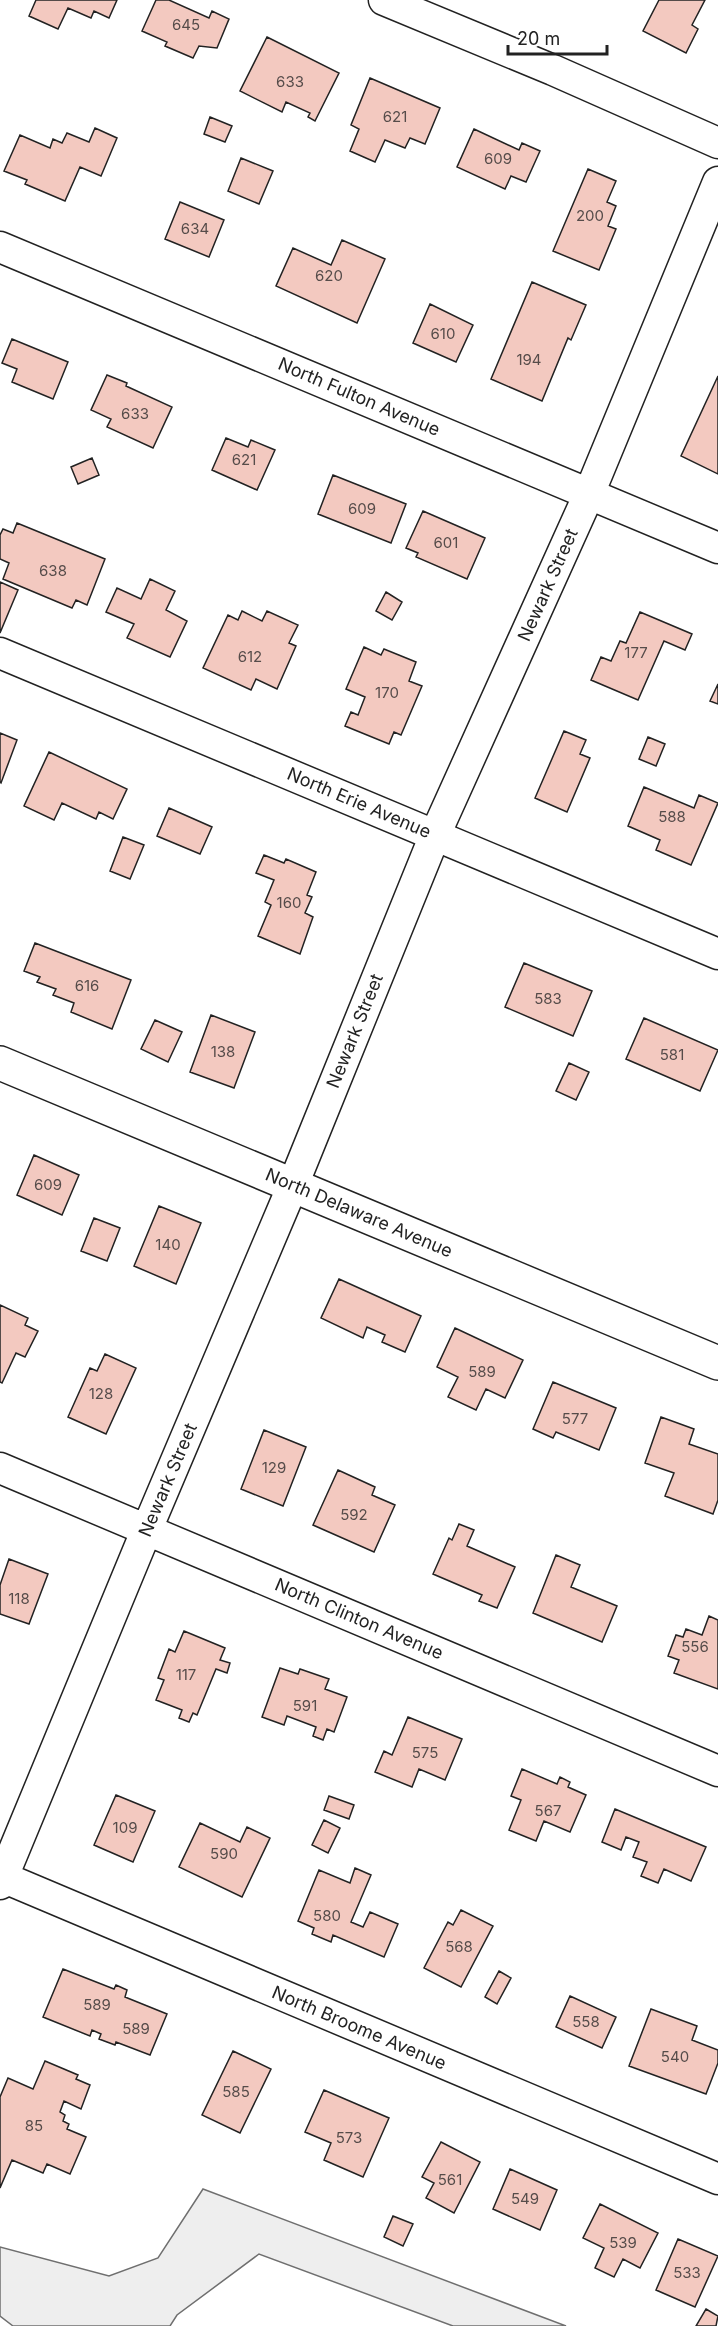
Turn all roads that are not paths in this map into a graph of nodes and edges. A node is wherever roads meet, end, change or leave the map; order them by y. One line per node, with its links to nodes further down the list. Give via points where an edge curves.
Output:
1 (384, 0): 2 (street)
2 (718, 142)
3 (718, 182): 5 (street, Newark Street)
4 (0, 247): 5 (street, North Fulton Avenue)
5 (589, 494): 6 (street, North Fulton Avenue); 8 (street, Newark Street)
6 (718, 548)
7 (0, 653): 8 (street, North Erie Avenue)
8 (435, 835): 9 (street, North Erie Avenue); 11 (street, Newark Street)
9 (718, 954)
10 (0, 1063): 11 (street, North Delaware Avenue)
11 (293, 1185): 12 (street, North Delaware Avenue); 14 (street, Newark Street)
12 (718, 1363)
13 (0, 1468): 14 (street, North Clinton Avenue)
14 (147, 1529): 15 (street, North Clinton Avenue); 16 (street, Newark Street)
15 (718, 1770)
16 (1, 1879): 17 (street, North Broome Avenue)
17 (718, 2179)

